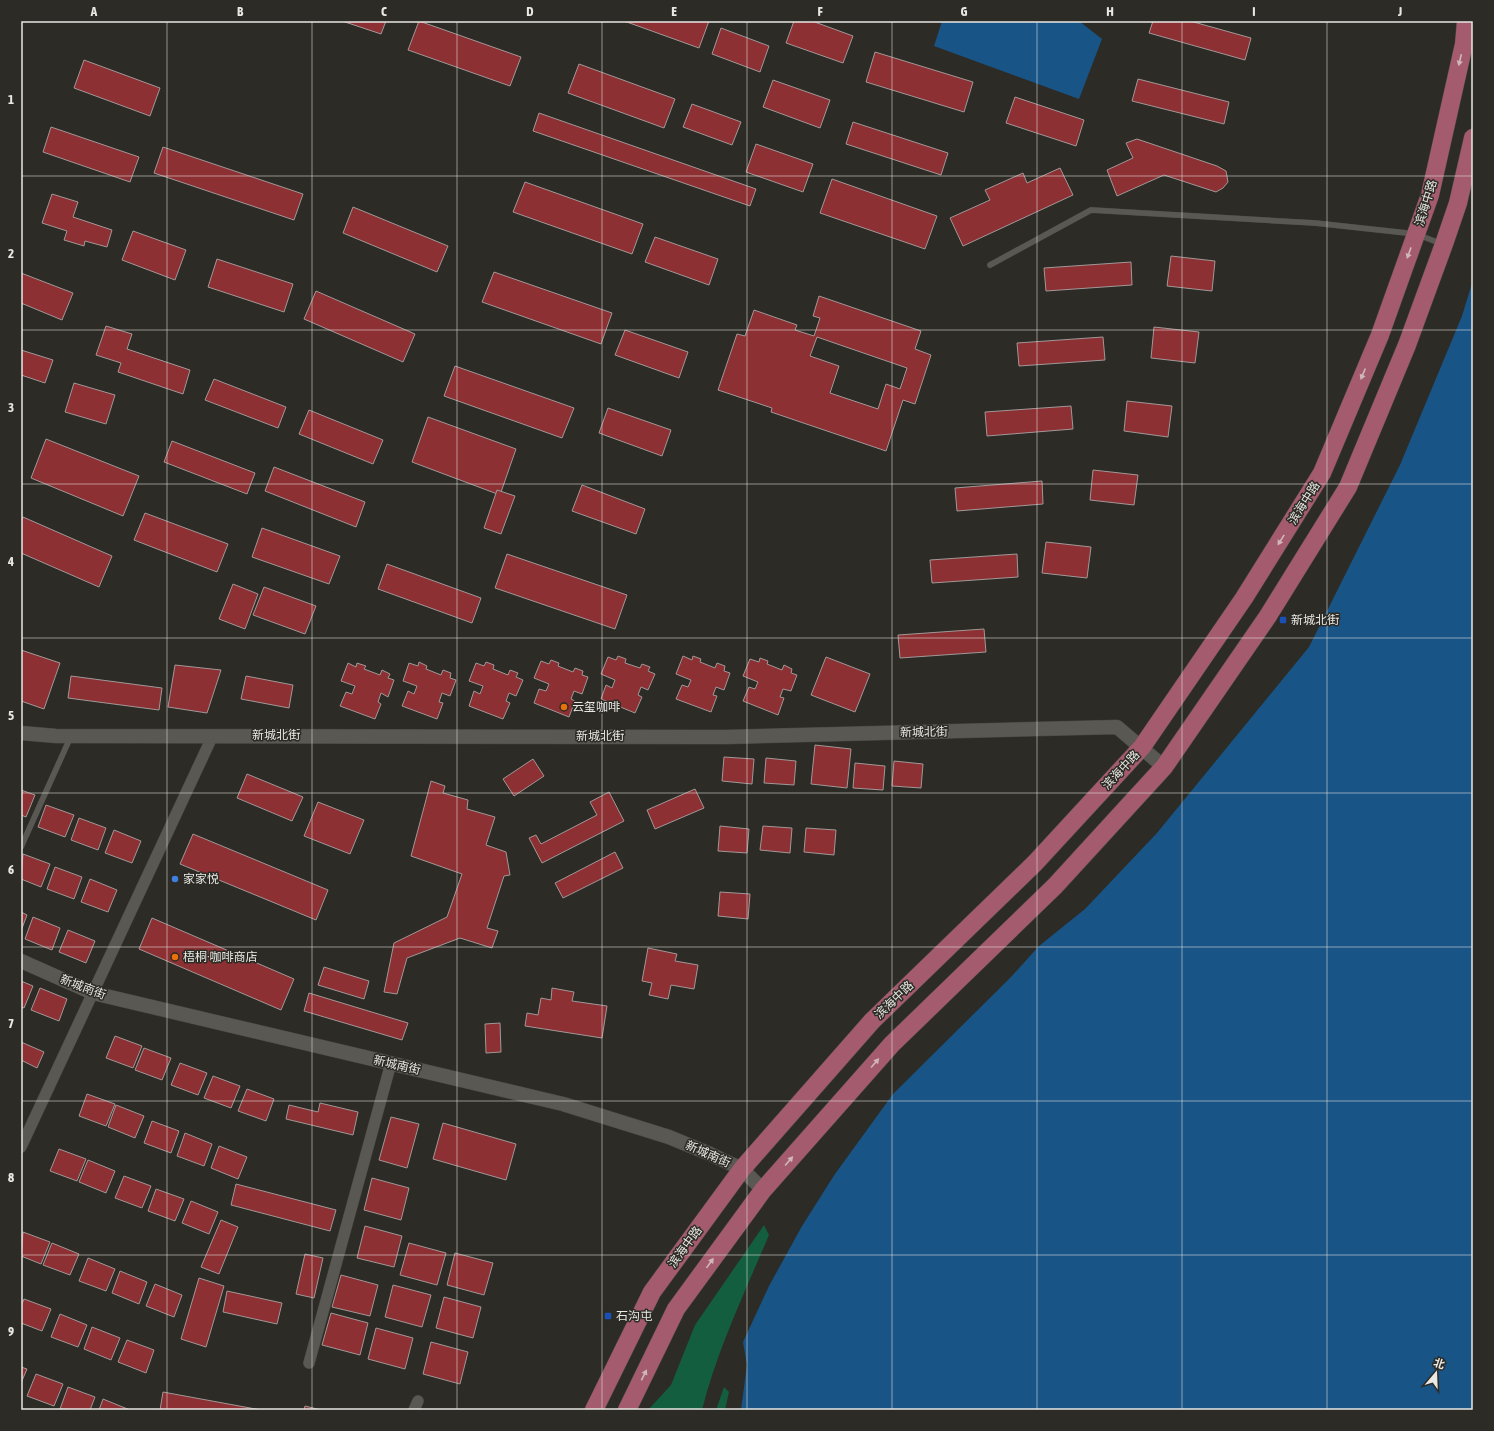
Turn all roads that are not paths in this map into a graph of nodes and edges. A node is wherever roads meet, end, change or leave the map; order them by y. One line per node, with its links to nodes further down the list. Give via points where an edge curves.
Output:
1 (1466, 21): 3 (main road, 滨海中路, one-way to 3, via 1464,44 1430,195)
2 (1473, 138): 4 (main road, via 1458,203)
3 (1416, 234): 4 (lane); 5 (lane, via 1315,223 1091,210); 9 (main road, 滨海中路, one-way to 9, via 1380,335 1322,473 1244,598)
4 (1444, 244): 10 (main road, via 1407,346 1348,487 1268,616)
5 (990, 264)
6 (21, 734): 8 (street, 新城北街)
7 (213, 735): 8 (street, 新城北街); 9 (street, 新城北街, via 725,737 1117,727); 13 (street)
8 (72, 736): 11 (lane)
9 (1142, 747): 10 (street, 新城北街); 16 (main road, 滨海中路, via 1035,863 872,1021)
10 (1164, 767): 17 (main road, one-way to 10, via 892,1044 1055,886)
11 (21, 847)
12 (21, 961): 13 (street, 新城南街)
13 (93, 993): 14 (street, 新城南街); 15 (street)
14 (391, 1063): 16 (street, 新城南街, via 571,1106 669,1137); 18 (street)
15 (21, 1146)
16 (742, 1169): 17 (street, 新城南街); 19 (main road, 滨海中路, via 652,1292)
17 (764, 1190): 20 (main road, one-way to 17, via 676,1309)
18 (310, 1363)
19 (594, 1410)
20 (627, 1410)

